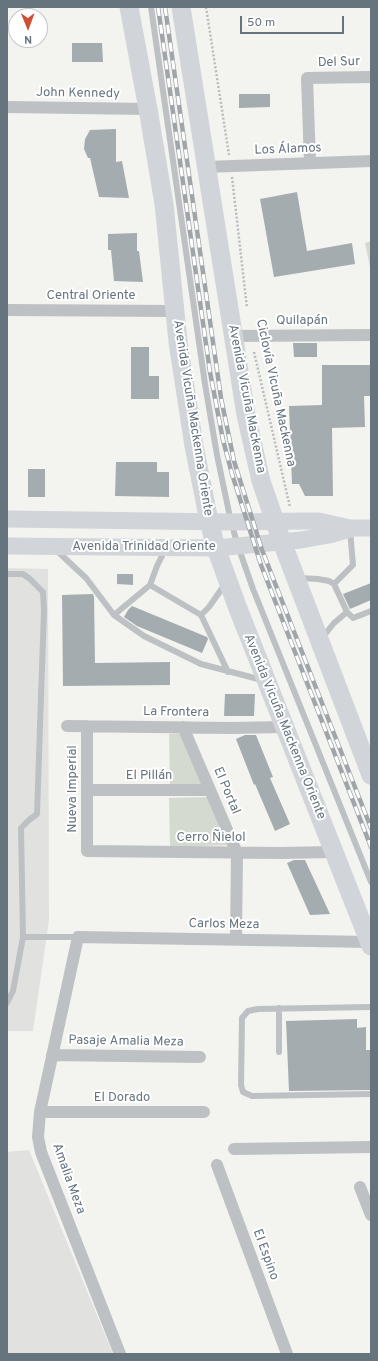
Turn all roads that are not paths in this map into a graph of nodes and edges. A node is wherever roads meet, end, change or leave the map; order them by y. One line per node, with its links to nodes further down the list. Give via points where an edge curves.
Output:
1 (130, 7): 6 (main road, Avenida Vicuña Mackenna Oriente)
2 (151, 7): 17 (lane, via 204,384)
3 (181, 7): 9 (main road, Avenida Vicuña Mackenna)
4 (371, 77): 8 (street, Del Sur, via 307,78)
5 (7, 107): 6 (street, John Kennedy)
6 (148, 109): 11 (main road, Avenida Vicuña Mackenna Oriente, via 164,204)
7 (371, 161): 8 (street, Los Álamos)
8 (310, 163): 9 (street, Los Álamos)
9 (206, 167): 13 (main road, Avenida Vicuña Mackenna)
10 (7, 310): 11 (street, Central Oriente)
11 (175, 311): 15 (main road, Avenida Vicuña Mackenna Oriente, via 188,411)
12 (371, 335): 13 (street, Quilapán)
13 (242, 336): 16 (main road, Avenida Vicuña Mackenna, via 253,446)
14 (7, 519): 15 (main road, Avenida Trinidad Oriente)
15 (209, 521): 17 (main road, Avenida Trinidad Oriente); 25 (main road, Avenida Vicuña Mackenna Oriente)
16 (274, 521): 17 (main road, Avenida Trinidad Oriente); 18 (main road, Avenida Trinidad Oriente, via 319,521); 20 (main road, Avenida Vicuña Mackenna)
17 (231, 522): 22 (lane)
18 (350, 528): 19 (main road); 20 (main road, Avenida Trinidad Oriente, via 312,538); 29 (lane, via 353,565)
19 (371, 528)
20 (282, 542): 22 (main road, Avenida Trinidad Oriente); 27 (main road, Avenida Vicuña Mackenna)
21 (7, 546): 23 (main road, Avenida Trinidad Oriente)
22 (238, 546): 25 (main road, Avenida Trinidad Oriente); 48 (lane)
23 (52, 547): 24 (main road, Avenida Trinidad Oriente); 33 (lane, via 86,578)
24 (166, 548): 25 (main road, Avenida Trinidad Oriente); 30 (lane)
25 (216, 548): 28 (main road, Avenida Vicuña Mackenna Oriente)
26 (7, 574): 49 (lane, via 23,574 30,579 42,592 44,610 37,814 21,828)
27 (295, 578): 29 (lane, via 318,578); 35 (main road, Avenida Vicuña Mackenna)
28 (227, 581): 34 (lane); 37 (main road, Avenida Vicuña Mackenna Oriente)
29 (334, 584): 32 (lane)
30 (150, 585): 33 (lane); 34 (lane)
31 (371, 610): 32 (lane, via 352,618)
32 (347, 612): 35 (lane, via 334,623)
33 (114, 615): 36 (lane, via 144,636 201,664)
34 (201, 615): 36 (lane)
35 (320, 641): 42 (main road, Avenida Vicuña Mackenna)
36 (228, 672): 37 (lane)
37 (266, 681): 41 (main road, Avenida Vicuña Mackenna Oriente)
38 (67, 726): 39 (street, La Frontera)
39 (87, 726): 40 (street, La Frontera); 43 (street, Nueva Imperial)
40 (183, 727): 41 (street, La Frontera); 44 (street, El Portal)
41 (284, 728): 47 (main road, Avenida Vicuña Mackenna Oriente)
42 (371, 775)
43 (87, 790): 44 (street, El Pillán); 45 (street, Nueva Imperial)
44 (210, 790): 46 (street, El Portal)
45 (88, 851): 46 (street, Cerro Ñielol)
46 (237, 852): 47 (street, Cerro Ñielol); 51 (street, El Portal)
47 (334, 852): 52 (main road, Avenida Vicuña Mackenna Oriente)
48 (371, 882)
49 (23, 937): 50 (lane); 53 (lane, via 13,991)
50 (78, 937): 51 (street, Carlos Meza); 57 (street, Amalia Meza)
51 (236, 939): 52 (street, Carlos Meza)
52 (370, 944)
53 (7, 1003)
54 (371, 1007): 55 (lane)
55 (279, 1008): 56 (lane); 59 (lane, via 248,1011 242,1018 243,1092 252,1096)
56 (279, 1052)
57 (52, 1055): 58 (street, Pasaje Amalia Meza); 60 (street, Amalia Meza)
58 (200, 1056)
59 (371, 1094)
60 (40, 1112): 61 (street, El Dorado); 67 (street, Amalia Meza, via 38,1137 41,1152)
61 (204, 1112)
62 (371, 1147): 63 (street)
63 (234, 1149)
64 (217, 1165): 68 (street, El Espino)
65 (360, 1187): 66 (street)
66 (371, 1215)
67 (120, 1354)
68 (287, 1354)

